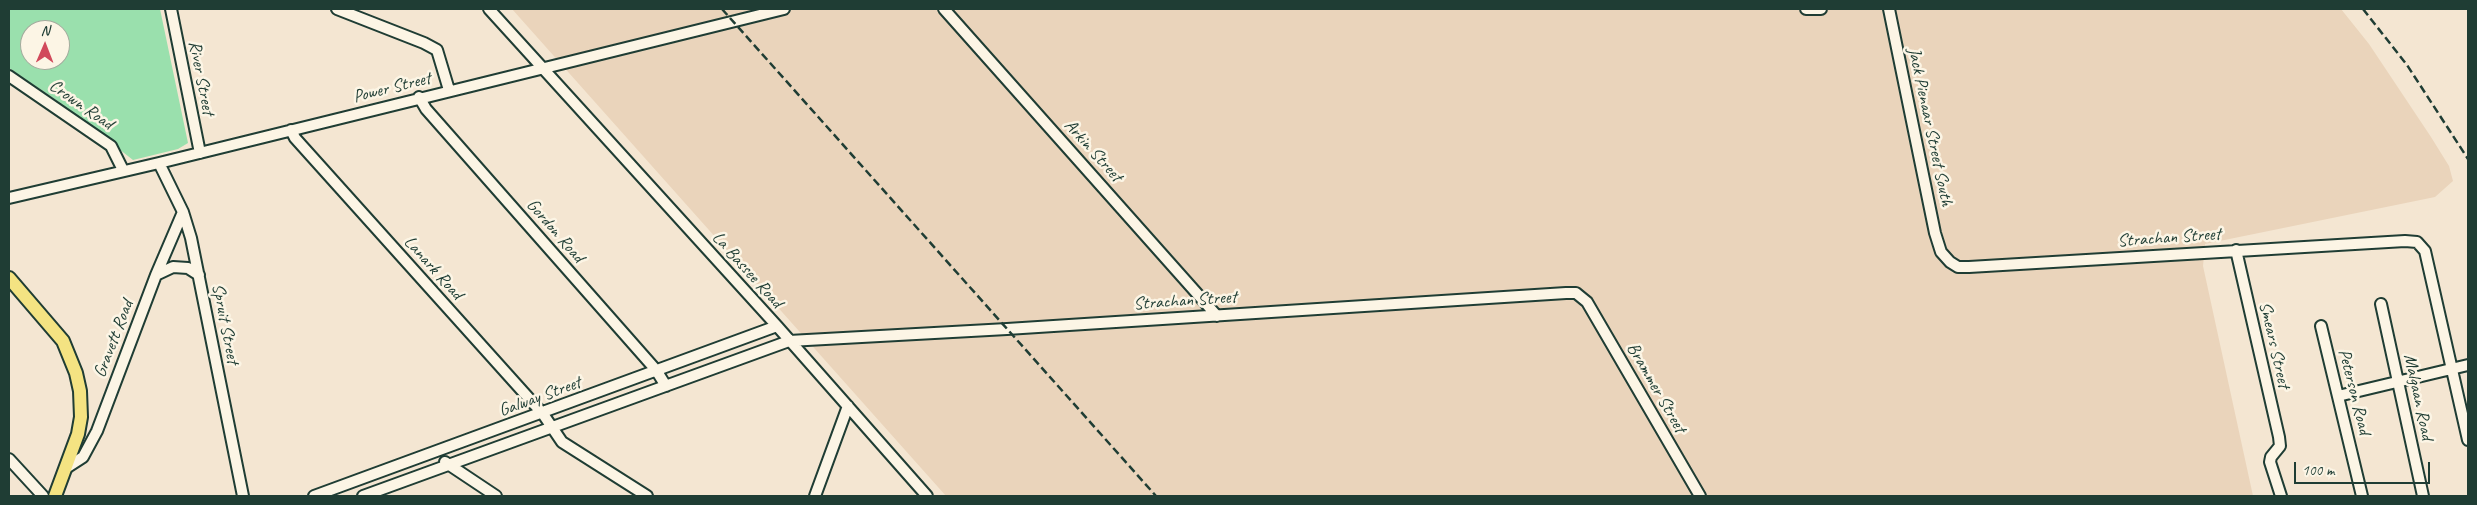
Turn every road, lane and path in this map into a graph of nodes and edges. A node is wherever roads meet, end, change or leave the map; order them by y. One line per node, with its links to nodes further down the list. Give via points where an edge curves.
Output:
1 (171, 9): 14 (street, River Street)
2 (337, 9): 11 (street, via 437,50)
3 (489, 9): 9 (street, La Bassee Road)
4 (784, 9): 9 (street, Power Street)
5 (944, 9): 26 (street, Arkin Street)
6 (1806, 9): 7 (street)
7 (1821, 9)
8 (1889, 9): 20 (street, Jack Pienaar Street South)
9 (541, 68): 11 (street, Power Street); 27 (street, La Bassee Road)
10 (9, 76): 16 (street, Crown Road, via 111,146)
11 (449, 90): 12 (street, Power Street)
12 (419, 97): 13 (street, Power Street); 32 (street, Gordon Road, via 426,109)
13 (291, 130): 14 (street, Power Street); 37 (street, Lanark Road)
14 (200, 153): 15 (street, Power Street)
15 (159, 163): 16 (street, Power Street); 18 (street, Spruit Street)
16 (123, 170): 17 (street, Power Street)
17 (9, 198)
18 (183, 212): 21 (street, Gravett Road); 22 (street, Spruit Street)
19 (2236, 250): 20 (street, Strachan Street, via 1969,267 1954,265); 31 (street, Strachan Street, via 2418,242 2423,247); 54 (street, Smears Street, via 2280,446 2270,462)
20 (1941, 252)
21 (156, 275): 22 (street, via 178,267 188,268); 43 (street, Gravett Road, via 97,431 83,457)
22 (199, 275): 46 (street, Spruit Street)
23 (9, 278): 43 (main road, via 57,332 76,373 81,417)
24 (1583, 296): 26 (street, Strachan Street, via 1566,293); 53 (street, Brammer Street)
25 (2381, 304): 33 (street, Malgaan Road)
26 (1218, 316): 29 (street, Strachan Street)
27 (777, 326): 29 (street, La Bassee Road); 32 (street, Galway Street)
28 (2320, 326): 35 (street, Peterson Road)
29 (789, 341): 34 (street, Galway Street); 36 (street, La Bassee Road)
30 (2468, 365): 31 (street)
31 (2452, 369): 33 (street); 39 (street)
32 (656, 370): 34 (street, Gordon Road); 37 (street, Galway Street)
33 (2398, 382): 35 (street); 56 (street, Malgaan Road)
34 (666, 386): 38 (street, Galway Street)
35 (2338, 396): 55 (street, Peterson Road)
36 (848, 406): 51 (street); 52 (street, La Bassee Road)
37 (543, 414): 38 (street, Lanark Road); 40 (street, Galway Street)
38 (550, 428): 42 (street, Galway Street); 50 (street, Lanark Road, via 562,442)
39 (2468, 440)
40 (434, 453): 42 (street); 47 (street, Galway Street)
41 (9, 459): 44 (street)
42 (448, 464): 48 (street, Galway Street); 49 (street)
43 (66, 468): 45 (main road)
44 (43, 496)
45 (55, 496)
46 (243, 496)
47 (314, 496)
48 (363, 496)
49 (496, 496)
50 (647, 496)
51 (815, 496)
52 (927, 496)
53 (1700, 496)
54 (2281, 496)
55 (2362, 496)
56 (2422, 496)

